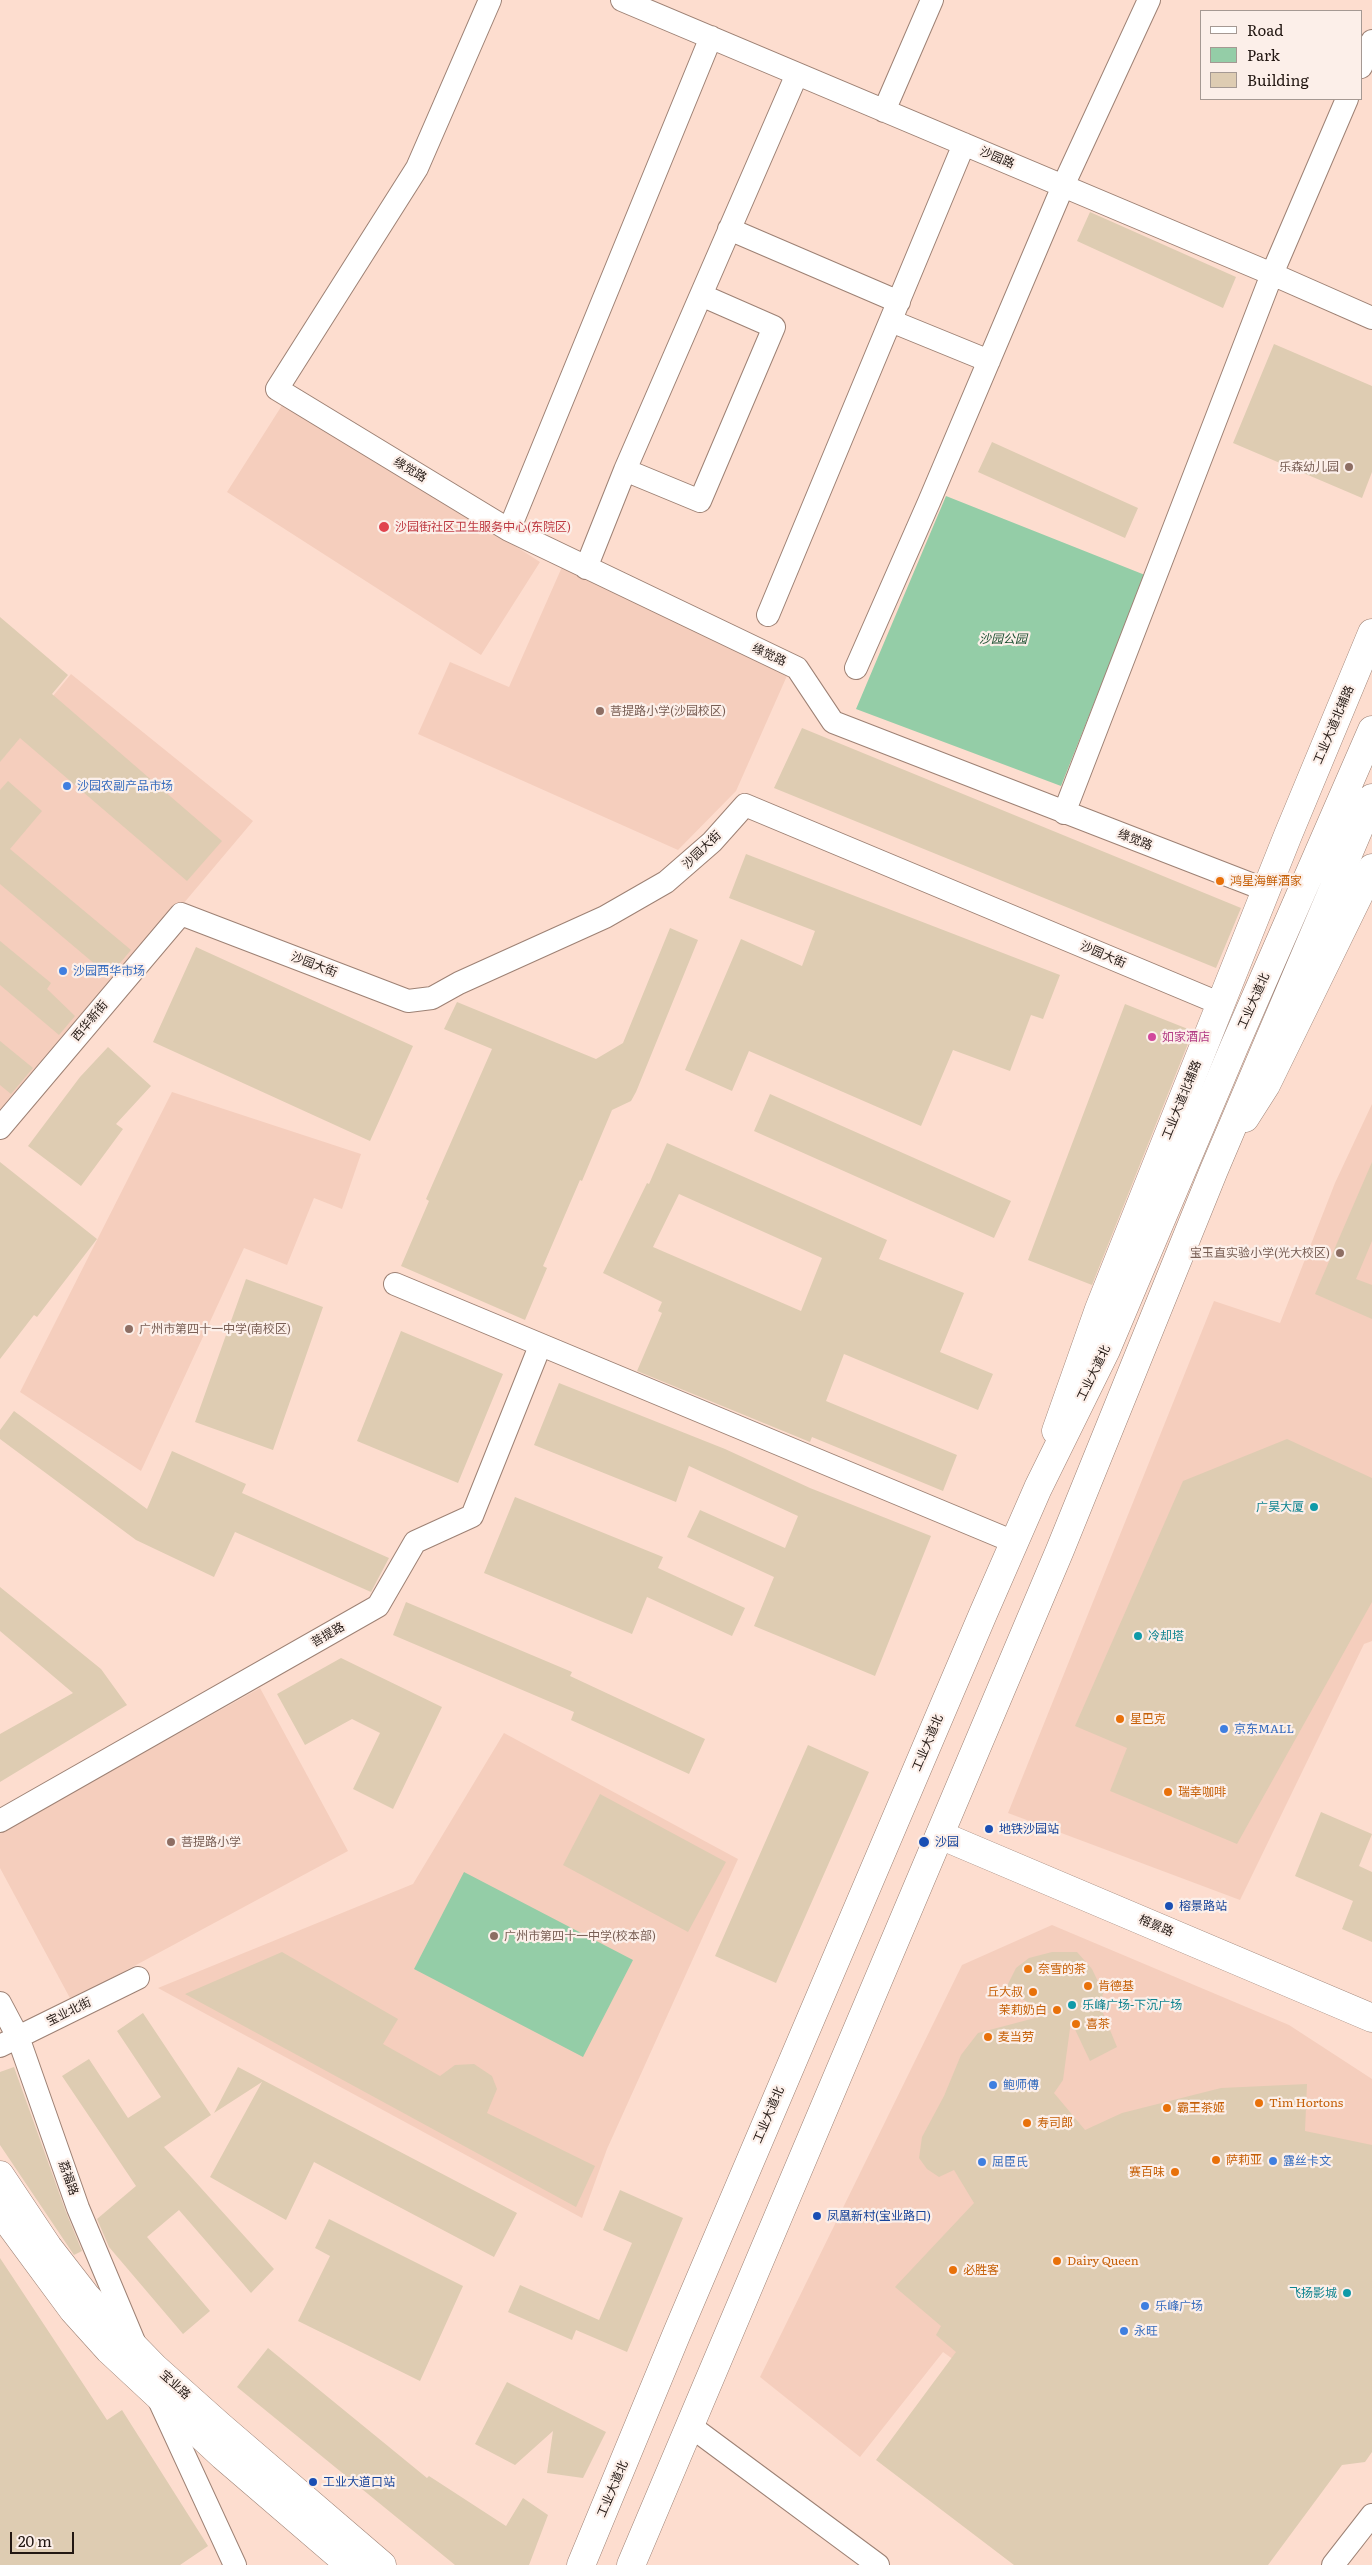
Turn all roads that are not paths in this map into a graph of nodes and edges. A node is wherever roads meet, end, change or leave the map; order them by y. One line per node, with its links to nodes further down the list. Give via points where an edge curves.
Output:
1 (490, 0): 20 (street, 缘觉路, via 417,168 277,389)
2 (622, 0): 5 (street, 沙园路)
3 (932, 0): 10 (street)
4 (1149, 0): 12 (street)
5 (711, 37): 8 (street, 沙园路); 20 (street)
6 (1372, 41): 7 (street)
7 (1362, 65)
8 (797, 74): 10 (street, 沙园路); 13 (street)
9 (1347, 100): 14 (street)
10 (884, 111): 11 (street, 沙园路)
11 (964, 144): 12 (street, 沙园路); 16 (street)
12 (1063, 186): 14 (street, 沙园路); 18 (street)
13 (729, 229): 15 (street); 16 (street)
14 (1272, 274): 17 (street, 沙园路); 27 (street)
15 (701, 295): 19 (street); 19 (street, via 774,326 700,501)
16 (895, 311): 18 (street); 22 (street)
17 (1372, 318)
18 (989, 361): 24 (street)
19 (625, 470): 21 (street)
20 (509, 530): 21 (street, 缘觉路)
21 (586, 568): 27 (street, 缘觉路, via 797,668 834,722)
22 (768, 615)
23 (1372, 633): 29 (main road, 工业大道北辅路)
24 (856, 668)
25 (1372, 730): 36 (main road, 工业大道北, via 1106,1350)
26 (1372, 798): 33 (main road)
27 (1064, 813): 29 (street, 缘觉路)
28 (1372, 868): 33 (main road, via 1266,1085)
29 (1266, 890): 31 (main road, 工业大道北辅路)
30 (181, 914): 31 (street, 沙园大街, via 408,1001 432,998 458,983 605,917 666,882 712,842 745,805); 32 (street, 西华新街)
31 (1220, 1004): 36 (main road, 工业大道北辅路, via 1099,1309)
32 (0, 1128)
33 (1214, 1170): 39 (main road)
34 (395, 1284): 35 (street)
35 (540, 1346): 37 (street); 38 (street, 菩提路, via 472,1516 415,1542 378,1606)
36 (1038, 1488): 37 (main road, 工业大道北)
37 (1014, 1542): 53 (main road, 工业大道北)
38 (0, 1822)
39 (940, 1835): 42 (main road, 榕景路); 48 (main road)
40 (138, 1978): 43 (street, 宝业北街)
41 (0, 2004): 43 (street, 荔福路)
42 (1372, 2018)
43 (9, 2041): 46 (street, 荔福路)
44 (0, 2175): 46 (main road, 宝业路, via 48,2247 81,2289)
45 (0, 2211): 47 (main road, 宝业路, via 73,2310)
46 (138, 2351): 52 (main road, 宝业路)
47 (158, 2397): 50 (street); 51 (main road, 宝业路)
48 (689, 2425): 54 (main road); 55 (street)
49 (1372, 2515): 56 (street)
50 (235, 2565)
51 (350, 2565)
52 (382, 2565)
53 (581, 2565)
54 (631, 2565)
55 (878, 2565)
56 (1333, 2565)

